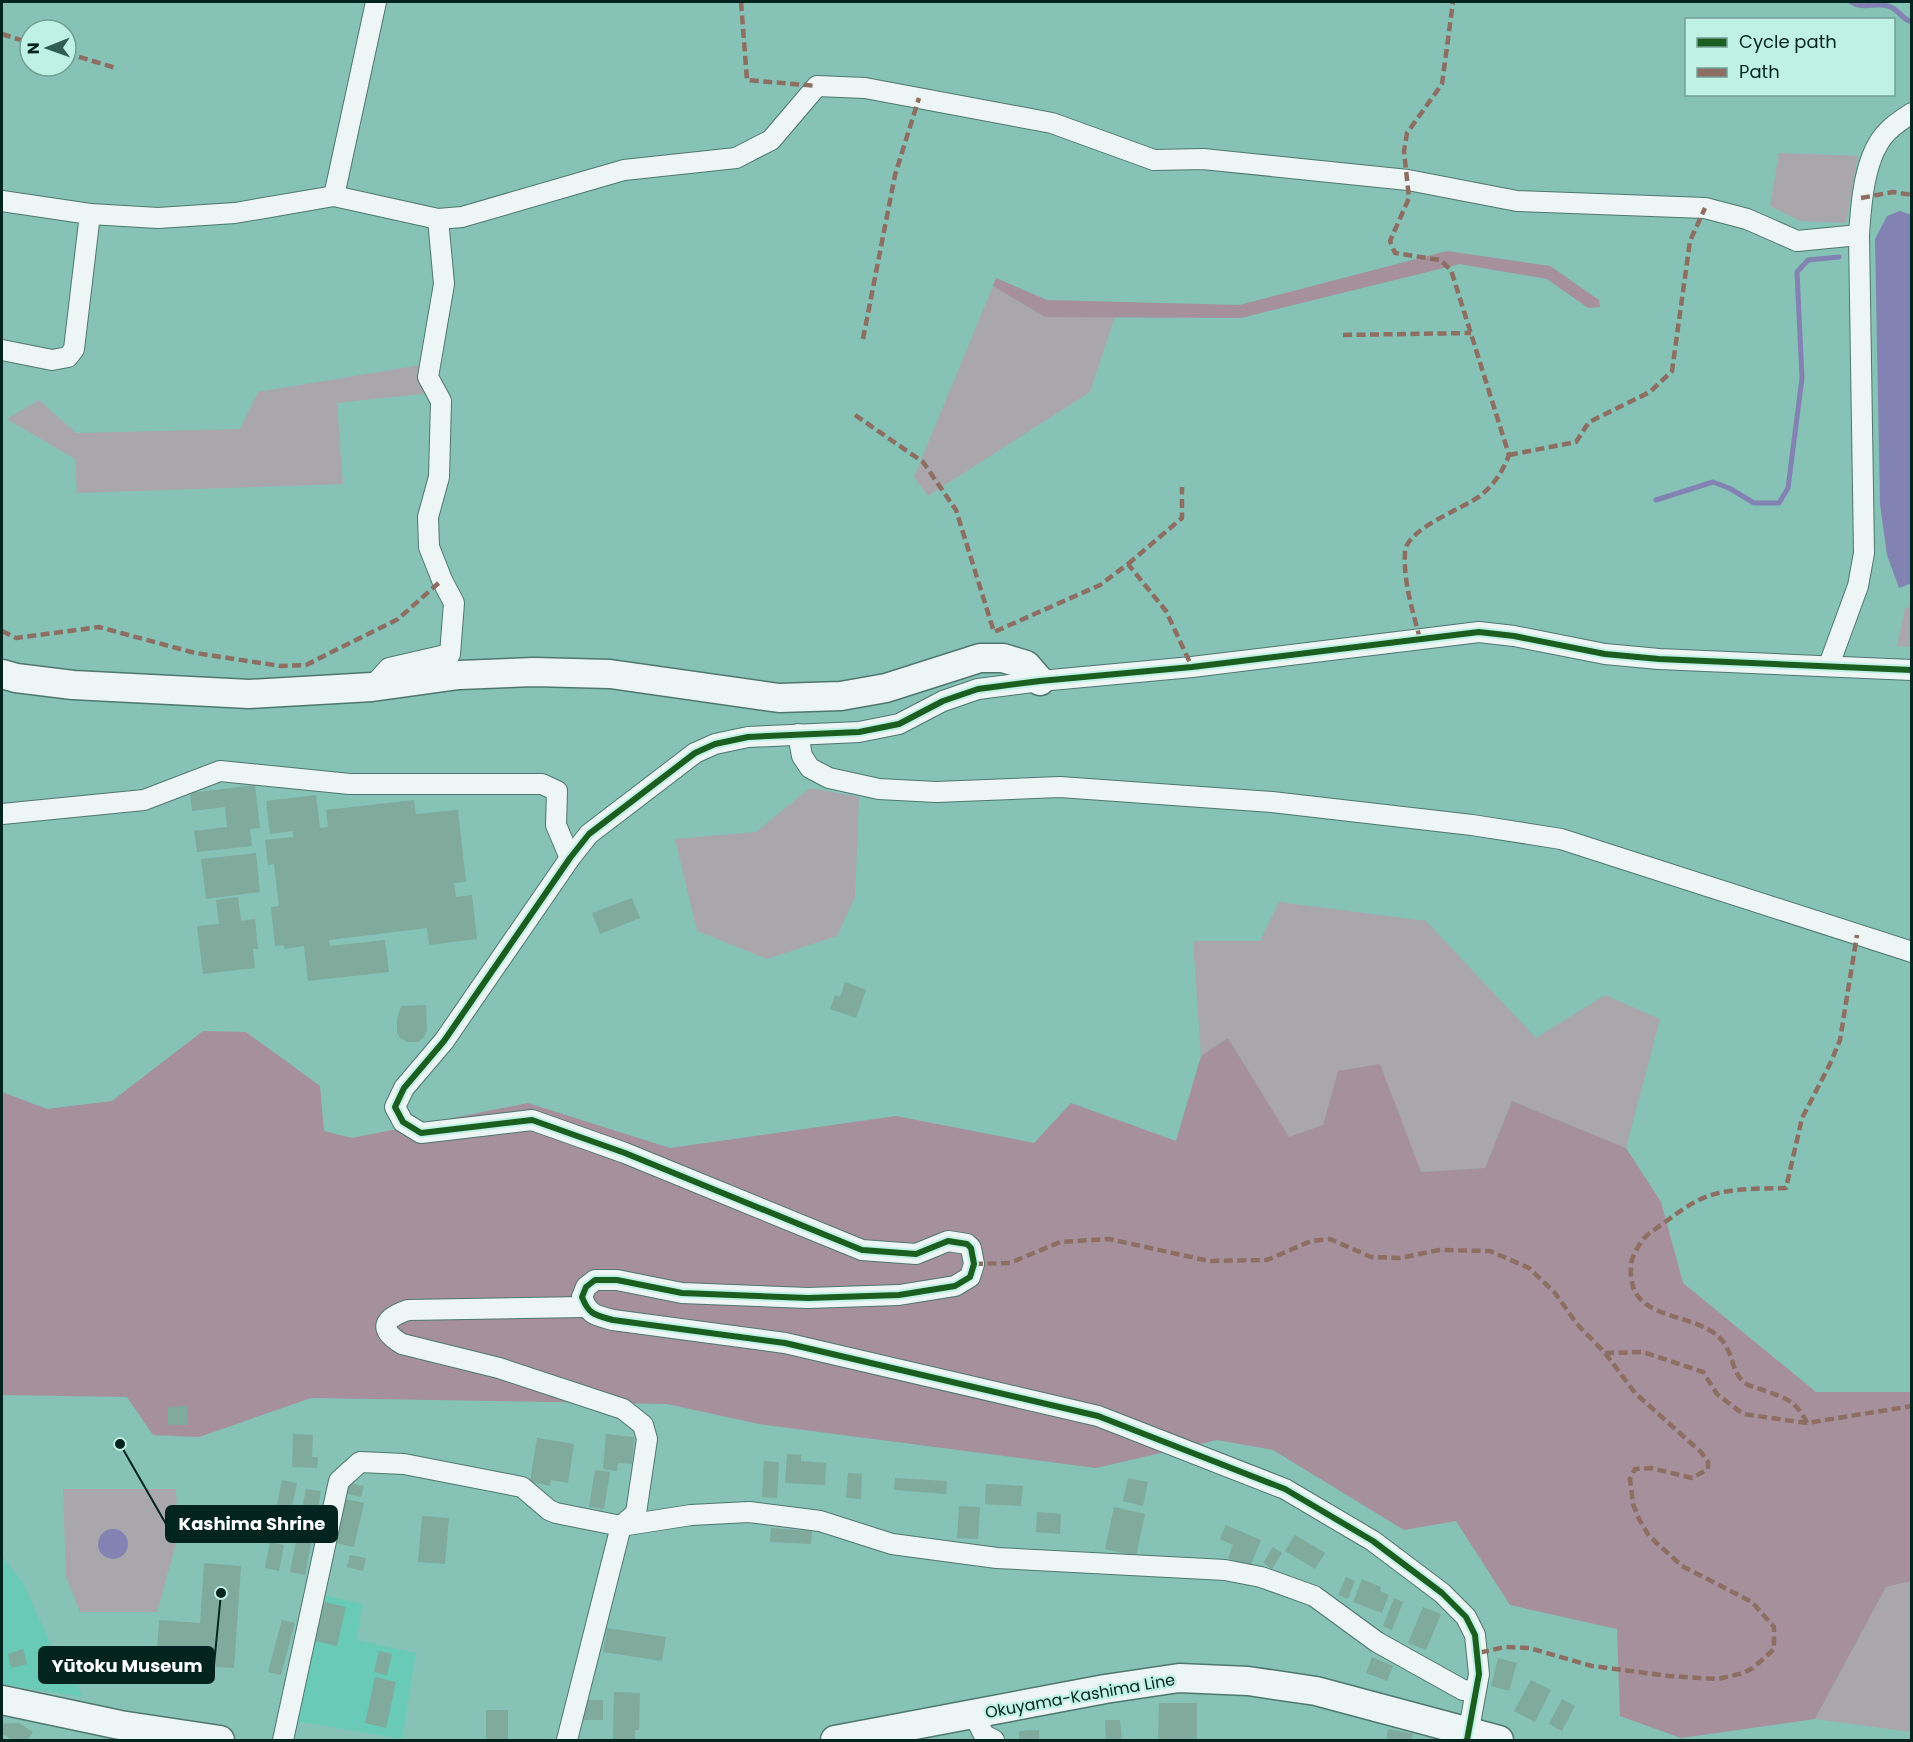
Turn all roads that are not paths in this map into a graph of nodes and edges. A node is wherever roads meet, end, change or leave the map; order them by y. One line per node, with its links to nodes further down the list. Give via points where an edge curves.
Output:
1 (376, 2): 3 (street)
2 (1911, 113): 7 (street, via 1887,131 1871,159 1861,198)
3 (334, 196): 5 (street, via 235,213 158,219); 6 (street)
4 (2, 201): 5 (street)
5 (90, 214): 8 (street, via 74,349 68,357 52,360)
6 (438, 219): 7 (street, via 462,218 624,170 736,158 771,140 817,86 865,88 1052,123 1154,160 1203,159 1408,180 1517,201 1705,208 1747,219 1797,241); 13 (street, via 444,284 428,377 441,401 441,422 439,477 428,517 429,548 454,603 450,654 389,668)
7 (1859, 235): 9 (street, via 1864,553 1858,586)
8 (2, 350)
9 (1829, 665): 10 (street); 12 (street, via 1605,654 1479,632)
10 (1911, 670)
11 (2, 674): 13 (street, via 73,686 249,694)
12 (1041, 681): 13 (street, via 1026,665 1003,658 980,658 886,688 841,696 778,698 610,674 534,672 459,675); 14 (street, via 978,689 943,701 899,724 859,732)
13 (372, 687)
14 (798, 734): 16 (street, via 748,737 695,753 589,834); 17 (street, via 802,756 810,768 829,778 879,789 936,792 1060,787 1272,802 1562,839)
15 (2, 814): 16 (street, via 144,800 220,771 351,784 542,784 557,791 556,825)
16 (570, 858): 18 (street, via 444,1041 404,1088 395,1107 403,1122 421,1133 532,1120 625,1153 862,1250 916,1254 948,1241 966,1244 974,1264 970,1277 963,1283 899,1295 808,1298 682,1293 595,1280 582,1297)
17 (1911, 952)
18 (586, 1307): 19 (street, via 408,1310 394,1315 386,1329 390,1337 402,1344 499,1368 623,1408 643,1425 647,1439 636,1513); 20 (street, via 594,1315 613,1320 785,1342 1098,1416 1285,1489 1373,1541 1442,1593 1466,1617 1478,1653)
19 (621, 1526): 20 (street, via 691,1515 749,1512 820,1521 892,1544 997,1558 1224,1570 1260,1577 1314,1596 1377,1642 1463,1690); 25 (street, via 556,1513 522,1487 404,1464 360,1462 339,1481); 26 (street)
20 (1475, 1691): 23 (street)
21 (3, 1702): 24 (street)
22 (974, 1715): 23 (street, Okuyama-Kashima Line, via 1179,1678 1248,1681 1316,1691); 27 (street, Okuyama-Kashima Line); 28 (street, via 984,1735)
23 (1468, 1736): 29 (street, Okuyama-Kashima Line)
24 (220, 1740)
25 (283, 1740)
26 (567, 1740)
27 (835, 1740)
28 (994, 1740)
29 (1499, 1740)

